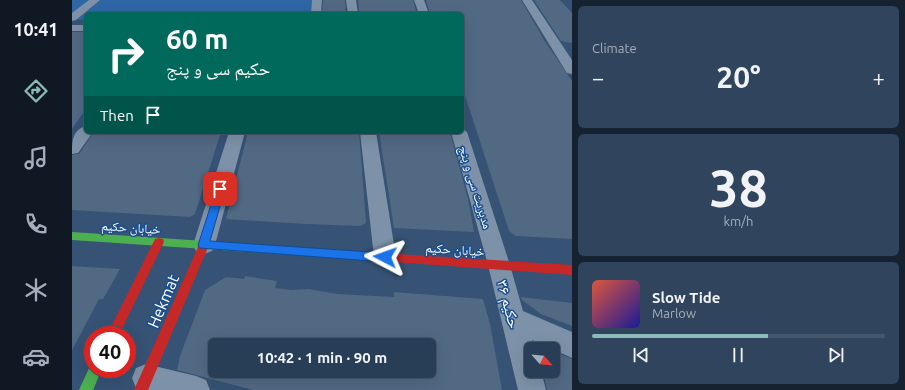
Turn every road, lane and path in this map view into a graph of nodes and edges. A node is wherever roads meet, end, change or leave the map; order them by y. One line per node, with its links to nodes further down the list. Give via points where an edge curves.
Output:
1 (95, 0): 9 (street)
2 (316, 0): 6 (street)
3 (351, 0): 7 (street)
4 (419, 0): 8 (street)
5 (527, 0): 12 (street)
6 (316, 12)
7 (353, 12)
8 (423, 12)
9 (72, 18)
10 (72, 28): 11 (street)
11 (84, 28)
12 (556, 45): 13 (street); 14 (street)
13 (572, 48)
14 (572, 70)
15 (84, 134): 19 (street)
16 (236, 134): 22 (street)
17 (368, 134): 23 (street)
18 (460, 134): 24 (street, مدیریت سی و پنج)
19 (72, 149)
20 (72, 236): 21 (street, خیابان حکیم)
21 (159, 242): 22 (street, خیابان حکیم); 27 (street, Hekmat)
22 (204, 245): 23 (street, خیابان حکیم); 30 (street, Hekmat)
23 (385, 257): 24 (street, خیابان حکیم)
24 (499, 265): 25 (street, خیابان حکیم); 26 (street, حکیم ۳۶)
25 (572, 270)
26 (513, 319): 28 (street); 33 (street, حکیم ۳۶)
27 (117, 326)
28 (572, 345)
29 (92, 378): 31 (street)
30 (144, 384): 32 (street)
31 (86, 390)
32 (196, 390)
33 (532, 390)

